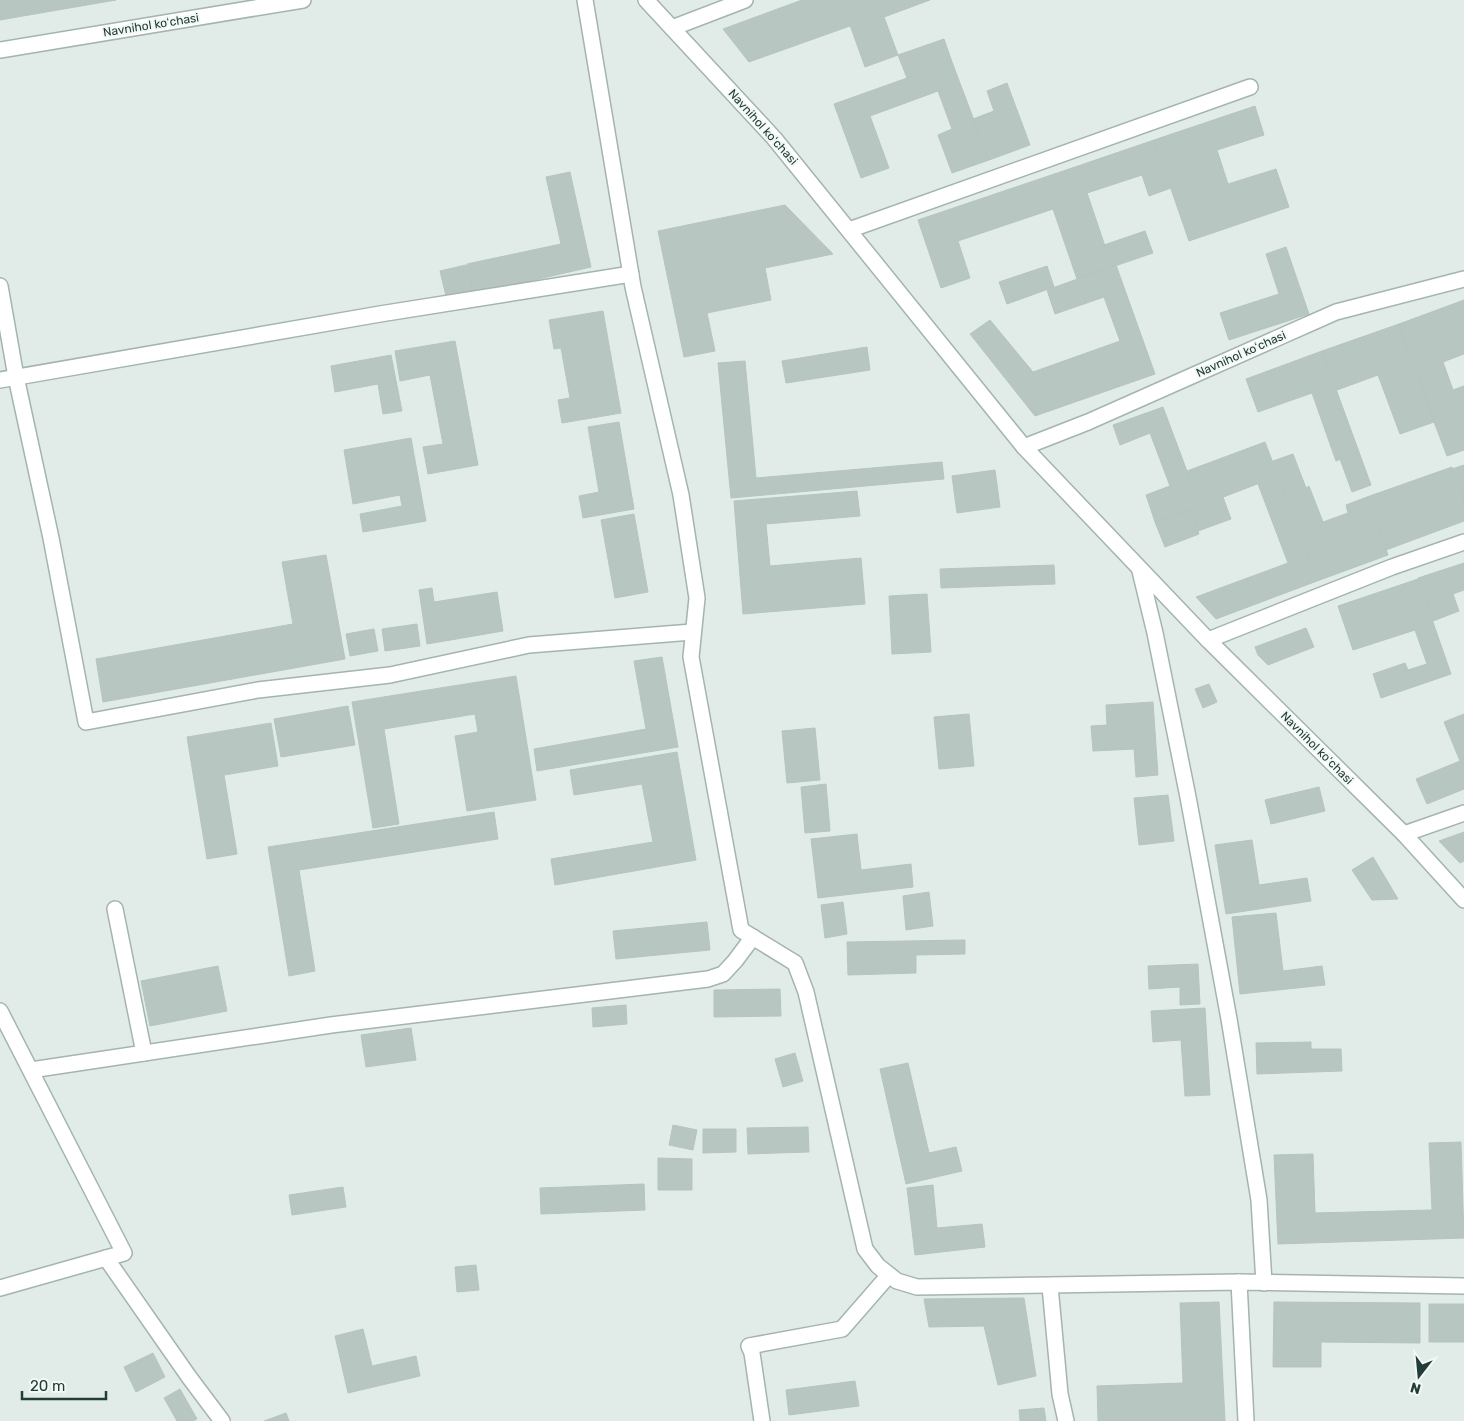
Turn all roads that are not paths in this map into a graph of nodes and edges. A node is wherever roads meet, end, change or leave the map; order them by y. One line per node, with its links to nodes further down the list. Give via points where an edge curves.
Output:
1 (303, 0): 6 (street, Navnihol koʻchasi)
2 (585, 0): 9 (street)
3 (646, 0): 5 (street, Navnihol koʻchasi)
4 (745, 0): 5 (street)
5 (672, 28): 8 (street, Navnihol koʻchasi, via 774,138)
6 (0, 50)
7 (1250, 87): 8 (street)
8 (849, 230): 14 (street, Navnihol koʻchasi)
9 (631, 274): 12 (street); 17 (street, via 681,495 696,598)
10 (1464, 279): 14 (street, Navnihol koʻchasi, via 1336,312)
11 (0, 286): 12 (street)
12 (16, 377): 13 (street); 17 (street, via 86,722 258,690 390,675 529,645)
13 (0, 380)
14 (1024, 447): 16 (street, Navnihol koʻchasi)
15 (1464, 542): 18 (street)
16 (1140, 569): 18 (street, Navnihol koʻchasi); 30 (street, via 1184,777 1229,1019 1259,1200)
17 (692, 632): 23 (street, via 691,657 741,930)
18 (1208, 640): 20 (street, Navnihol koʻchasi)
19 (1464, 813): 20 (street)
20 (1404, 834): 21 (street, Navnihol koʻchasi)
21 (1464, 900)
22 (115, 910): 25 (street)
23 (753, 937): 25 (street, via 723,974 708,979 331,1025); 28 (street, via 795,963 806,992 865,1249)
24 (0, 1011): 26 (street)
25 (144, 1053): 26 (street)
26 (31, 1070): 27 (street, via 124,1252)
27 (106, 1258): 33 (street); 34 (street)
28 (889, 1275): 31 (street, via 897,1282 917,1287); 35 (street, via 842,1329 749,1346)
29 (1239, 1282): 30 (street); 31 (street); 37 (street)
30 (1264, 1283): 32 (street)
31 (1050, 1286): 36 (street, via 1060,1394)
32 (1464, 1286)
33 (0, 1288)
34 (222, 1421)
35 (762, 1421)
36 (1066, 1421)
37 (1246, 1421)

